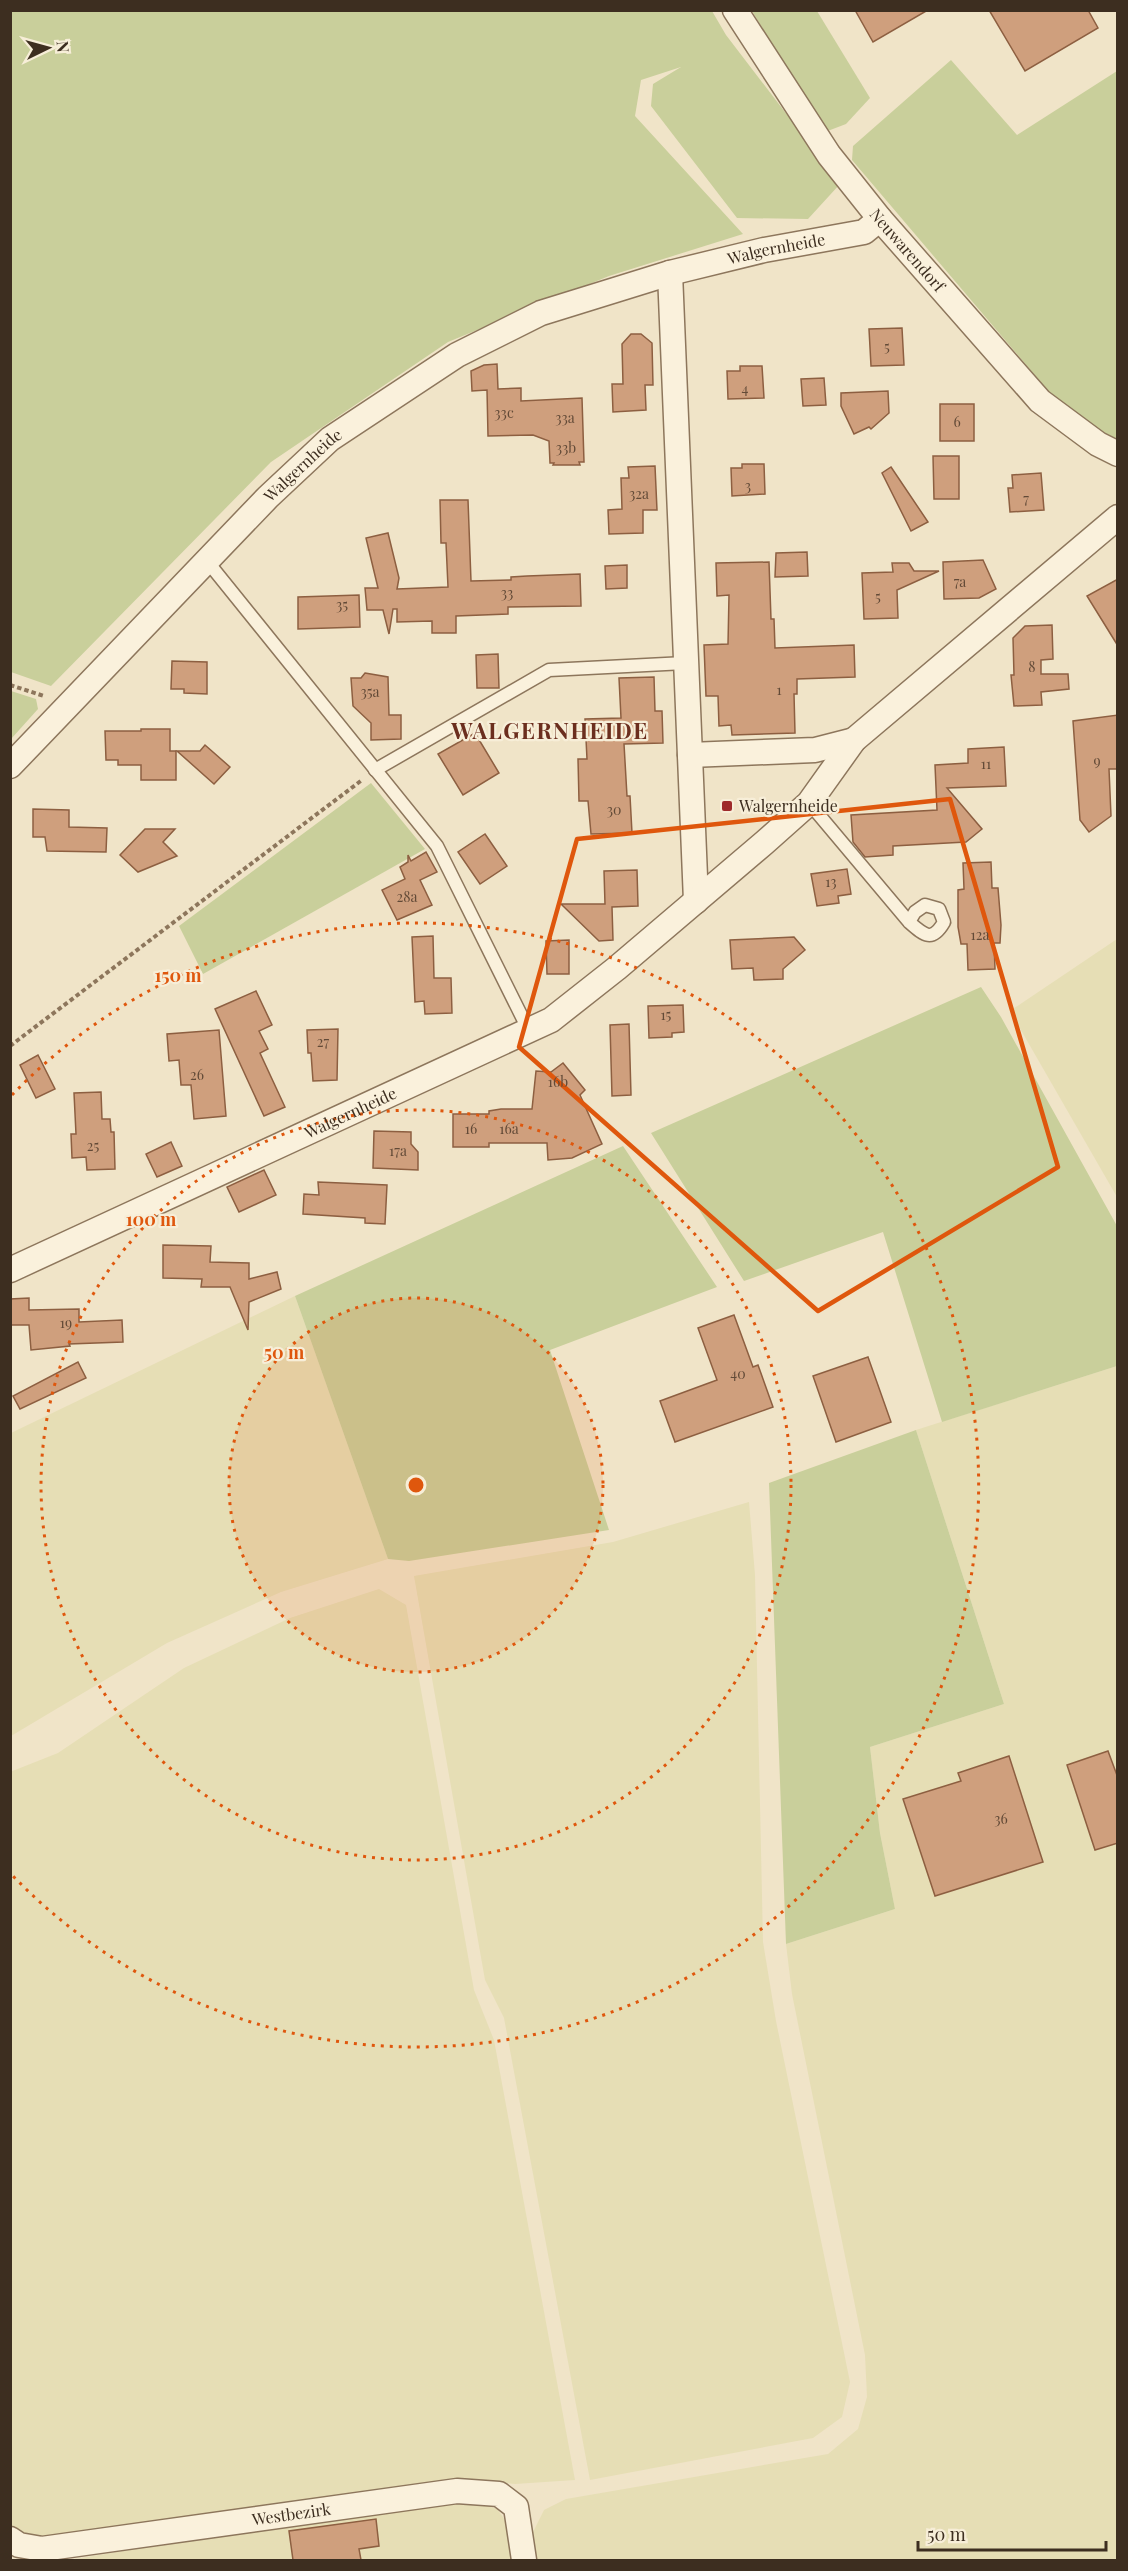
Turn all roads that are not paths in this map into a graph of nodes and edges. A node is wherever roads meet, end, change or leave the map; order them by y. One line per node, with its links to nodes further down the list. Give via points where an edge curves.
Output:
1 (735, 10): 2 (street, Neuwarendorf, via 829,154)
2 (880, 219): 3 (street, Walgernheide, via 864,232 764,250); 4 (street, Neuwarendorf, via 1040,400 1098,444)
3 (670, 273): 6 (street, Walgernheide, via 541,313 458,355 330,439); 7 (street)
4 (1118, 454)
5 (1118, 517): 8 (street, Walgernheide)
6 (207, 561): 10 (street, Walgernheide); 11 (lane)
7 (685, 663): 9 (street); 11 (lane, via 549,670)
8 (854, 740): 9 (street, Walgernheide, via 815,750); 12 (street, Walgernheide)
9 (690, 755): 13 (street)
10 (10, 766)
11 (375, 770): 15 (lane, via 437,846)
12 (809, 803): 13 (street, Walgernheide); 14 (lane)
13 (696, 901): 15 (street, Walgernheide, via 551,1020)
14 (909, 922)
15 (529, 1031): 16 (street, Walgernheide)
16 (10, 1270)
17 (10, 2539): 18 (street, Westbezirk, via 42,2549 457,2491 499,2494 516,2507)
18 (524, 2560)

